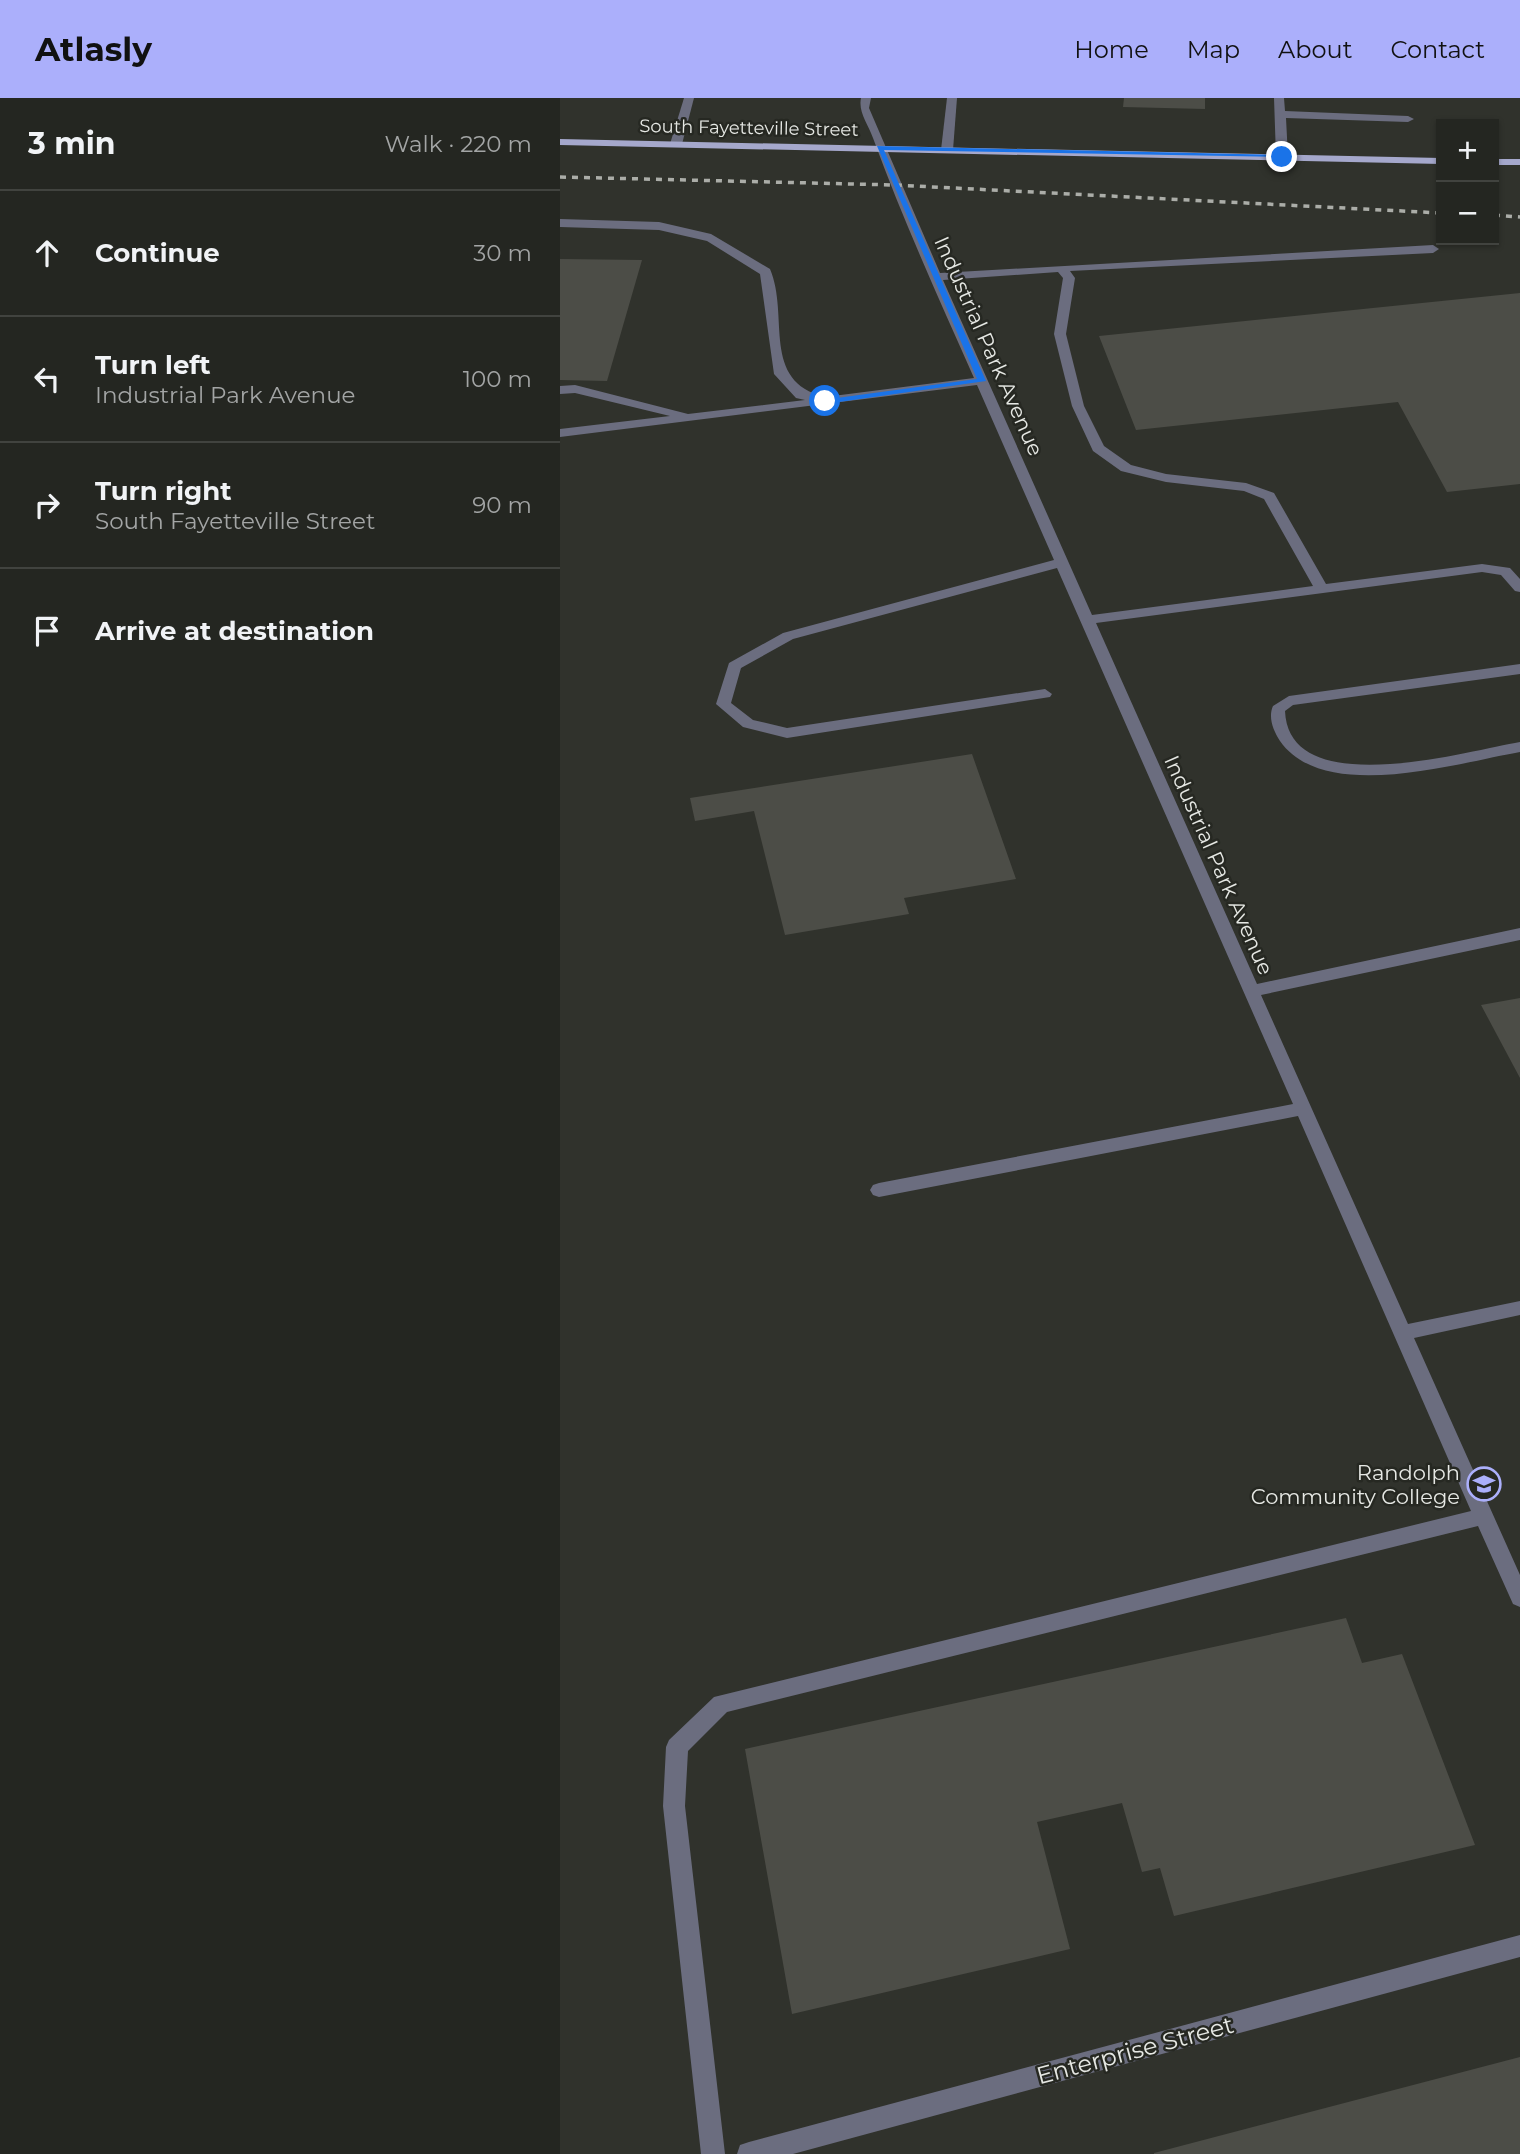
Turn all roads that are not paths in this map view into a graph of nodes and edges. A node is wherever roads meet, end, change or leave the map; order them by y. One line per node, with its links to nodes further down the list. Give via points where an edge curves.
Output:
1 (690, 98): 8 (street)
2 (866, 98): 9 (street, Industrial Park Avenue, via 864,108 876,126)
3 (952, 98): 10 (street)
4 (1279, 98): 5 (street)
5 (1280, 114): 6 (street); 11 (street)
6 (1408, 118)
7 (560, 142): 8 (main road, South Fayetteville Street)
8 (676, 144): 9 (main road, South Fayetteville Street)
9 (880, 148): 10 (main road, South Fayetteville Street); 18 (street, Industrial Park Avenue)
10 (947, 150): 11 (main road, South Fayetteville Street)
11 (1282, 157): 12 (main road, South Fayetteville Street)
12 (1436, 161)
13 (1499, 162): 14 (main road)
14 (1520, 162)
15 (560, 223): 21 (street, via 659,226 711,238 766,272 780,374 801,395)
16 (1433, 249): 17 (street)
17 (1061, 268): 18 (street); 26 (street, via 1069,278 1060,334 1078,406 1098,448 1126,468 1166,478 1246,486 1269,496)
18 (936, 276): 19 (street, Industrial Park Avenue)
19 (982, 381): 21 (street); 24 (street, Industrial Park Avenue)
20 (560, 390): 22 (street, via 576,389)
21 (825, 401): 22 (street)
22 (692, 418): 23 (street)
23 (560, 433)
24 (1062, 562): 27 (street, Industrial Park Avenue); 29 (street, via 788,636 734,666 723,704 748,724 787,733)
25 (1520, 588): 26 (street, via 1505,571 1482,568)
26 (1322, 590): 27 (street)
27 (1087, 620): 32 (street, Industrial Park Avenue)
28 (1520, 669): 30 (street, via 1289,701 1278,709 1277,721 1291,746 1332,768 1369,769)
29 (1045, 694)
30 (1520, 747)
31 (1520, 934): 32 (street)
32 (1251, 991): 33 (street, Industrial Park Avenue)
33 (1303, 1109): 34 (street); 36 (street, Industrial Park Avenue)
34 (879, 1191)
35 (1520, 1308): 36 (street)
36 (1403, 1333): 37 (street, Industrial Park Avenue)
37 (1484, 1516): 38 (street, Industrial Park Avenue); 40 (street, via 721,1704 677,1747 674,1806)
38 (1520, 1598)
39 (1520, 1946): 41 (street, Enterprise Street)
40 (713, 2154)
41 (749, 2154)

